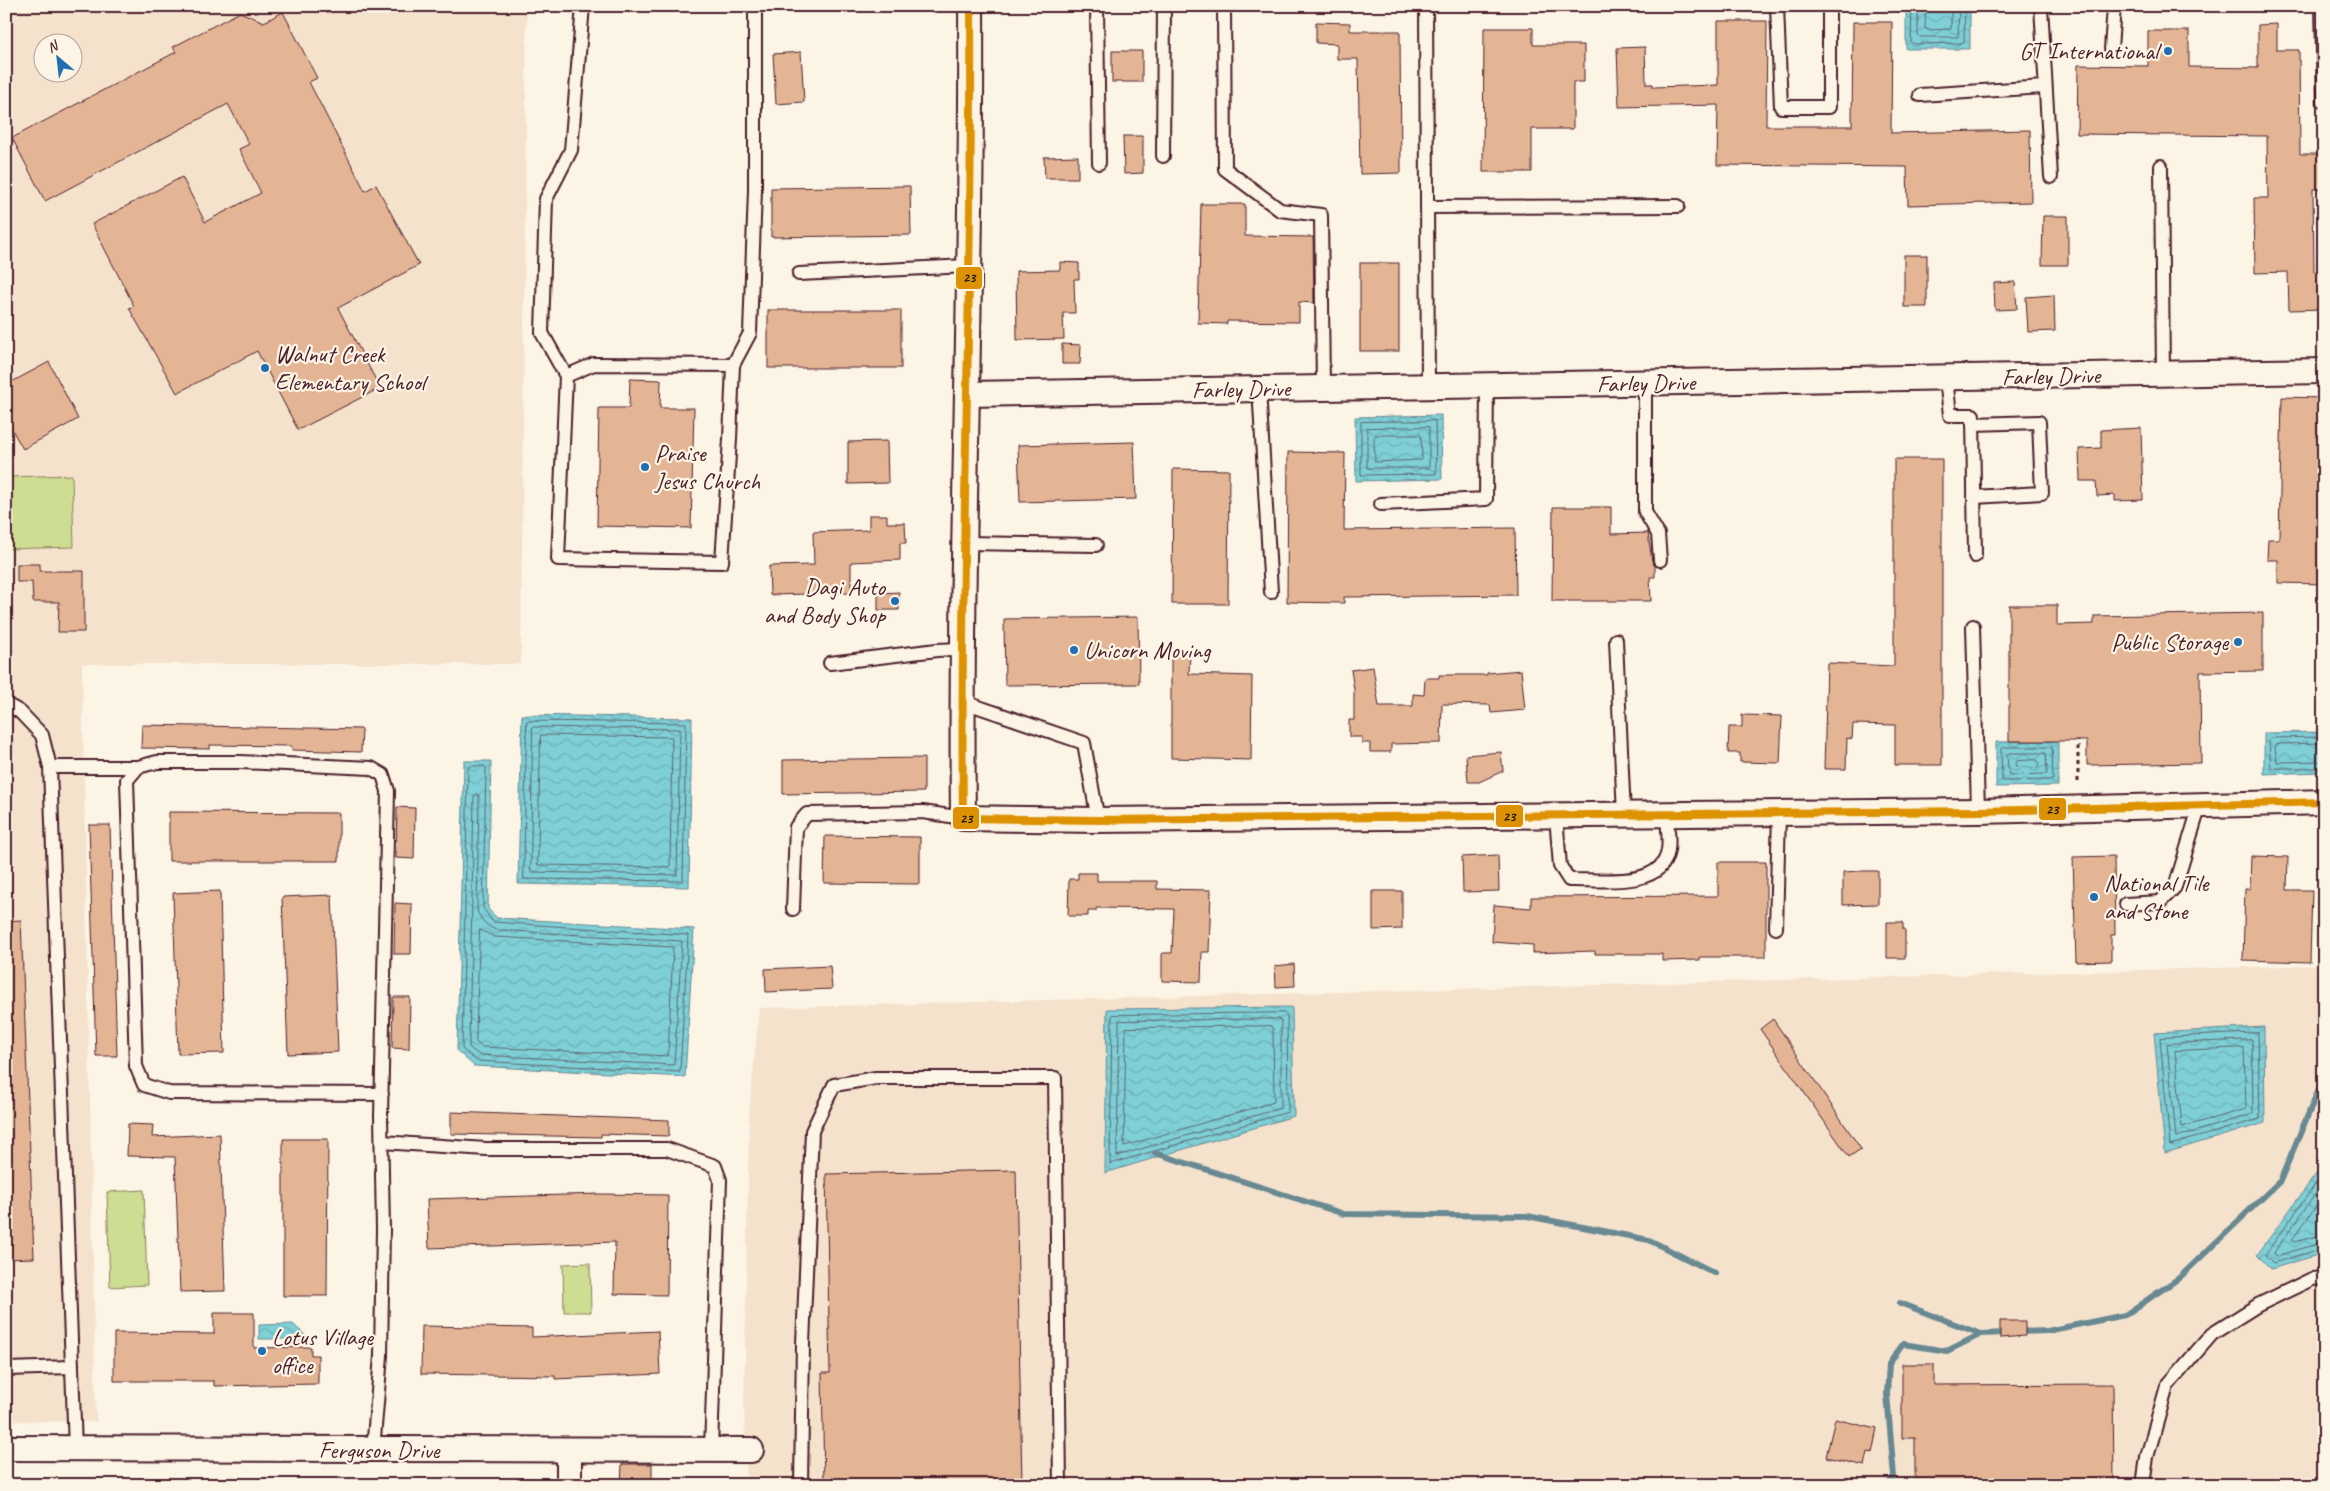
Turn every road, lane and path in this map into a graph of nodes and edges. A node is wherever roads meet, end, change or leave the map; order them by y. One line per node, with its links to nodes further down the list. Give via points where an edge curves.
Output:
1 (583, 6): 28 (lane, via 571,150 546,198 542,333)
2 (755, 6): 25 (lane, via 755,190 750,333)
3 (971, 6): 23 (street)
4 (1097, 6): 18 (lane)
5 (1164, 6): 17 (lane)
6 (1224, 6): 33 (lane, via 1224,169 1280,210 1321,215)
7 (1426, 6): 22 (lane)
8 (1777, 6): 9 (lane, via 1781,107 1829,107)
9 (1829, 6)
10 (2042, 6): 14 (lane)
11 (2114, 6): 13 (lane)
12 (2322, 6): 16 (lane)
13 (2111, 48)
14 (2044, 87): 15 (lane); 20 (lane)
15 (1920, 95)
16 (2324, 102)
17 (1163, 156)
18 (1099, 163)
19 (2162, 166): 27 (lane)
20 (2051, 177)
21 (1678, 206): 22 (lane)
22 (1427, 207): 31 (lane)
23 (968, 266): 24 (lane); 35 (street)
24 (799, 274)
25 (733, 365): 28 (lane, via 594,364); 28 (lane, via 722,562 558,560)
26 (2324, 371): 27 (street, Farley Drive)
27 (2164, 374): 29 (street, Farley Drive)
28 (566, 376)
29 (1946, 378): 30 (street, Farley Drive); 36 (lane, via 1950,415 1973,415)
30 (1644, 383): 32 (street, Farley Drive); 42 (lane, via 1645,512 1658,534)
31 (1428, 385): 32 (street, Farley Drive); 33 (street, Farley Drive)
32 (1487, 385): 38 (lane, via 1486,499)
33 (1323, 387): 34 (street, Farley Drive)
34 (1259, 388): 35 (street, Farley Drive); 43 (lane)
35 (968, 394): 39 (street)
36 (1973, 424): 37 (lane); 37 (lane, via 2038,422 2042,493)
37 (1974, 497): 41 (lane)
38 (1381, 504)
39 (965, 542): 40 (lane); 46 (street)
40 (1096, 545)
41 (1975, 556)
42 (1660, 560)
43 (1271, 592)
44 (1973, 626): 56 (lane)
45 (1616, 640): 59 (lane)
46 (961, 649): 47 (lane); 48 (street)
47 (830, 663)
48 (961, 702): 61 (street); 62 (lane, via 1084,743)
49 (6, 704): 51 (lane, via 20,712 42,735)
50 (2078, 741): 53 (path)
51 (50, 767): 52 (lane); 69 (lane)
52 (138, 767): 66 (lane, via 126,780 136,1066 144,1085 169,1093); 66 (lane, via 157,762 240,762 371,768 383,775 388,791)
53 (2078, 782)
54 (2324, 802): 55 (street)
55 (2200, 805): 56 (street); 63 (lane, via 2175,887 2160,902)
56 (1978, 811): 57 (street)
57 (1779, 813): 58 (street); 65 (lane)
58 (1667, 814): 59 (street); 60 (lane, via 1668,851 1658,870 1641,879 1569,880 1560,866)
59 (1624, 815): 60 (street)
60 (1556, 816): 62 (street)
61 (962, 818): 62 (street); 64 (lane, via 923,812 808,814 796,827)
62 (1098, 820)
63 (2126, 904)
64 (793, 909)
65 (1776, 928)
66 (382, 1094): 67 (lane)
67 (382, 1142): 73 (lane, via 381,1356); 75 (lane, via 486,1149 667,1149 715,1166 720,1180)
68 (2324, 1278): 80 (lane, via 2312,1278 2212,1334 2167,1386 2147,1457)
69 (72, 1367): 70 (lane); 72 (lane)
70 (6, 1369)
71 (6, 1448): 72 (street, Ferguson Drive)
72 (75, 1449): 73 (street, Ferguson Drive)
73 (373, 1450): 74 (street, Ferguson Drive)
74 (569, 1450): 75 (street, Ferguson Drive); 77 (street)
75 (711, 1450): 76 (street, Ferguson Drive)
76 (751, 1450)
77 (569, 1485)
78 (801, 1485): 79 (lane, via 812,1131 834,1086 876,1078 1055,1078)
79 (1060, 1485)
80 (2143, 1485)

